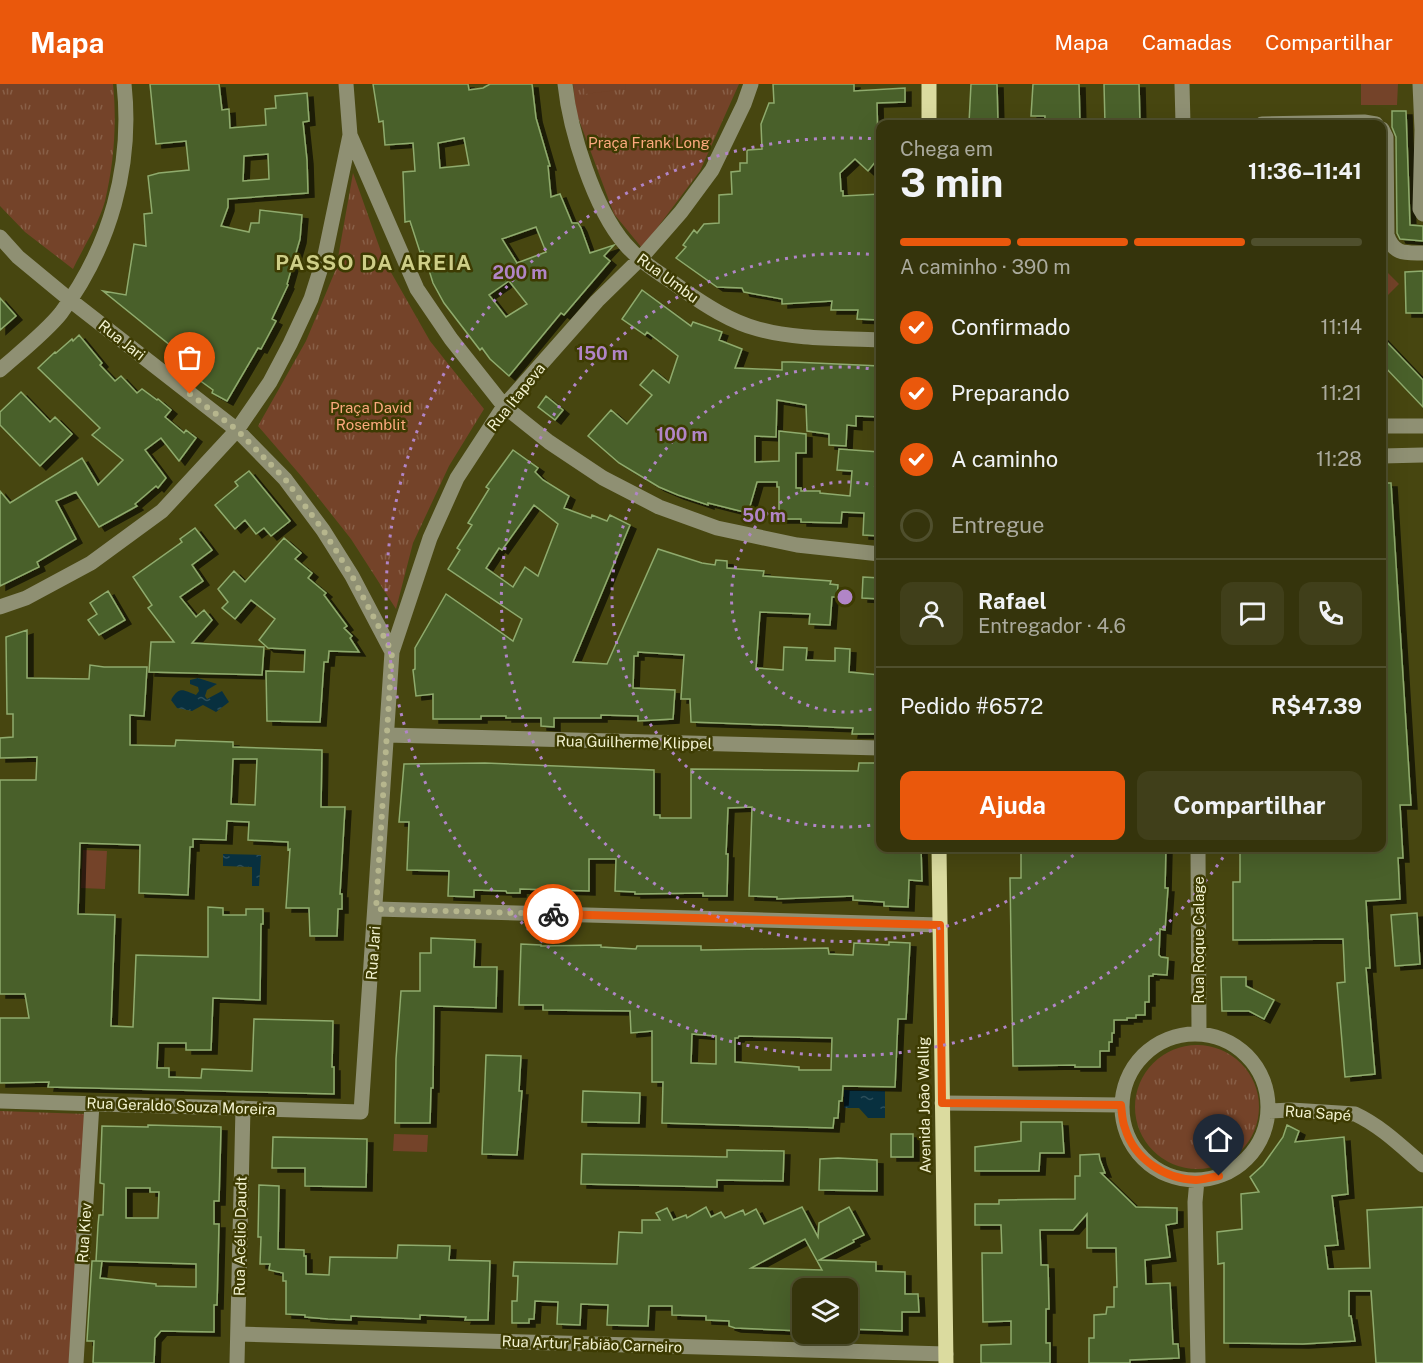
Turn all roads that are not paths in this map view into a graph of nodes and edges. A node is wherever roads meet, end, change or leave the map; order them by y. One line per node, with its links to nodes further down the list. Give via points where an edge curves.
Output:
1 (124, 84): 16 (street, via 124,164 111,218 93,261)
2 (346, 84): 10 (street)
3 (565, 84): 15 (street, Rua Umbu, via 576,139 592,186 618,235)
4 (751, 84): 15 (street, Rua Itapeva, via 712,170)
5 (928, 84): 8 (main road)
6 (1182, 84): 9 (street)
7 (1420, 84): 12 (street)
8 (929, 120)
9 (1183, 120)
10 (350, 135): 19 (street, via 417,289); 22 (street, via 325,255 311,299 270,382)
11 (1386, 137): 14 (street, via 1390,245 1401,253)
12 (1423, 214)
13 (0, 237): 16 (street, Rua Jari)
14 (1423, 253)
15 (640, 259): 17 (street, Rua Umbu, via 739,323 794,335); 19 (street, Rua Itapeva, via 597,301)
16 (69, 300): 18 (street, via 59,315); 22 (street, Rua Jari)
17 (876, 340)
18 (0, 370)
19 (504, 406): 25 (street, via 603,478 659,507 717,528 797,545); 27 (street, Rua Itapeva, via 457,478 430,538)
20 (1386, 426): 21 (street)
21 (1423, 426)
22 (237, 430): 26 (street, via 162,511 91,563 26,598); 27 (street, Rua Jari, via 285,479 323,530)
23 (1386, 456): 24 (street)
24 (1423, 456)
25 (876, 554)
26 (0, 607)
27 (392, 652): 28 (street, Rua Jari)
28 (387, 735): 29 (street, Rua Guilherme Klippel); 32 (street, Rua Jari)
29 (876, 748)
30 (939, 852): 33 (main road, Avenida João Wallig)
31 (1197, 852): 34 (street, Rua Roque Calage)
32 (376, 909): 33 (street); 41 (street, Rua Jari)
33 (940, 925): 36 (main road, Avenida João Wallig)
34 (1199, 1033): 38 (street, via 1175,1036 1154,1046 1131,1072); 40 (street, via 1221,1038 1250,1058 1267,1088)
35 (0, 1101): 37 (street, Rua Geraldo Souza Moreira)
36 (942, 1103): 38 (street); 45 (main road, Avenida João Wallig)
37 (92, 1104): 39 (street, Rua Geraldo Souza Moreira); 46 (street, Rua Kiev)
38 (1121, 1105): 43 (street, via 1125,1128 1135,1149 1152,1166 1174,1177)
39 (243, 1108): 41 (street, Rua Geraldo Souza Moreira); 44 (street, Rua Acélio Daudt)
40 (1269, 1111): 42 (street, Rua Sapé, via 1355,1114); 43 (street, via 1264,1132 1246,1159 1219,1176)
41 (361, 1112)
42 (1423, 1165)
43 (1197, 1180): 48 (street)
44 (238, 1334): 45 (street, Rua Artur Fabião Carneiro); 47 (street, Rua Acélio Daudt)
45 (946, 1359)
46 (76, 1363)
47 (237, 1363)
48 (1198, 1363)

